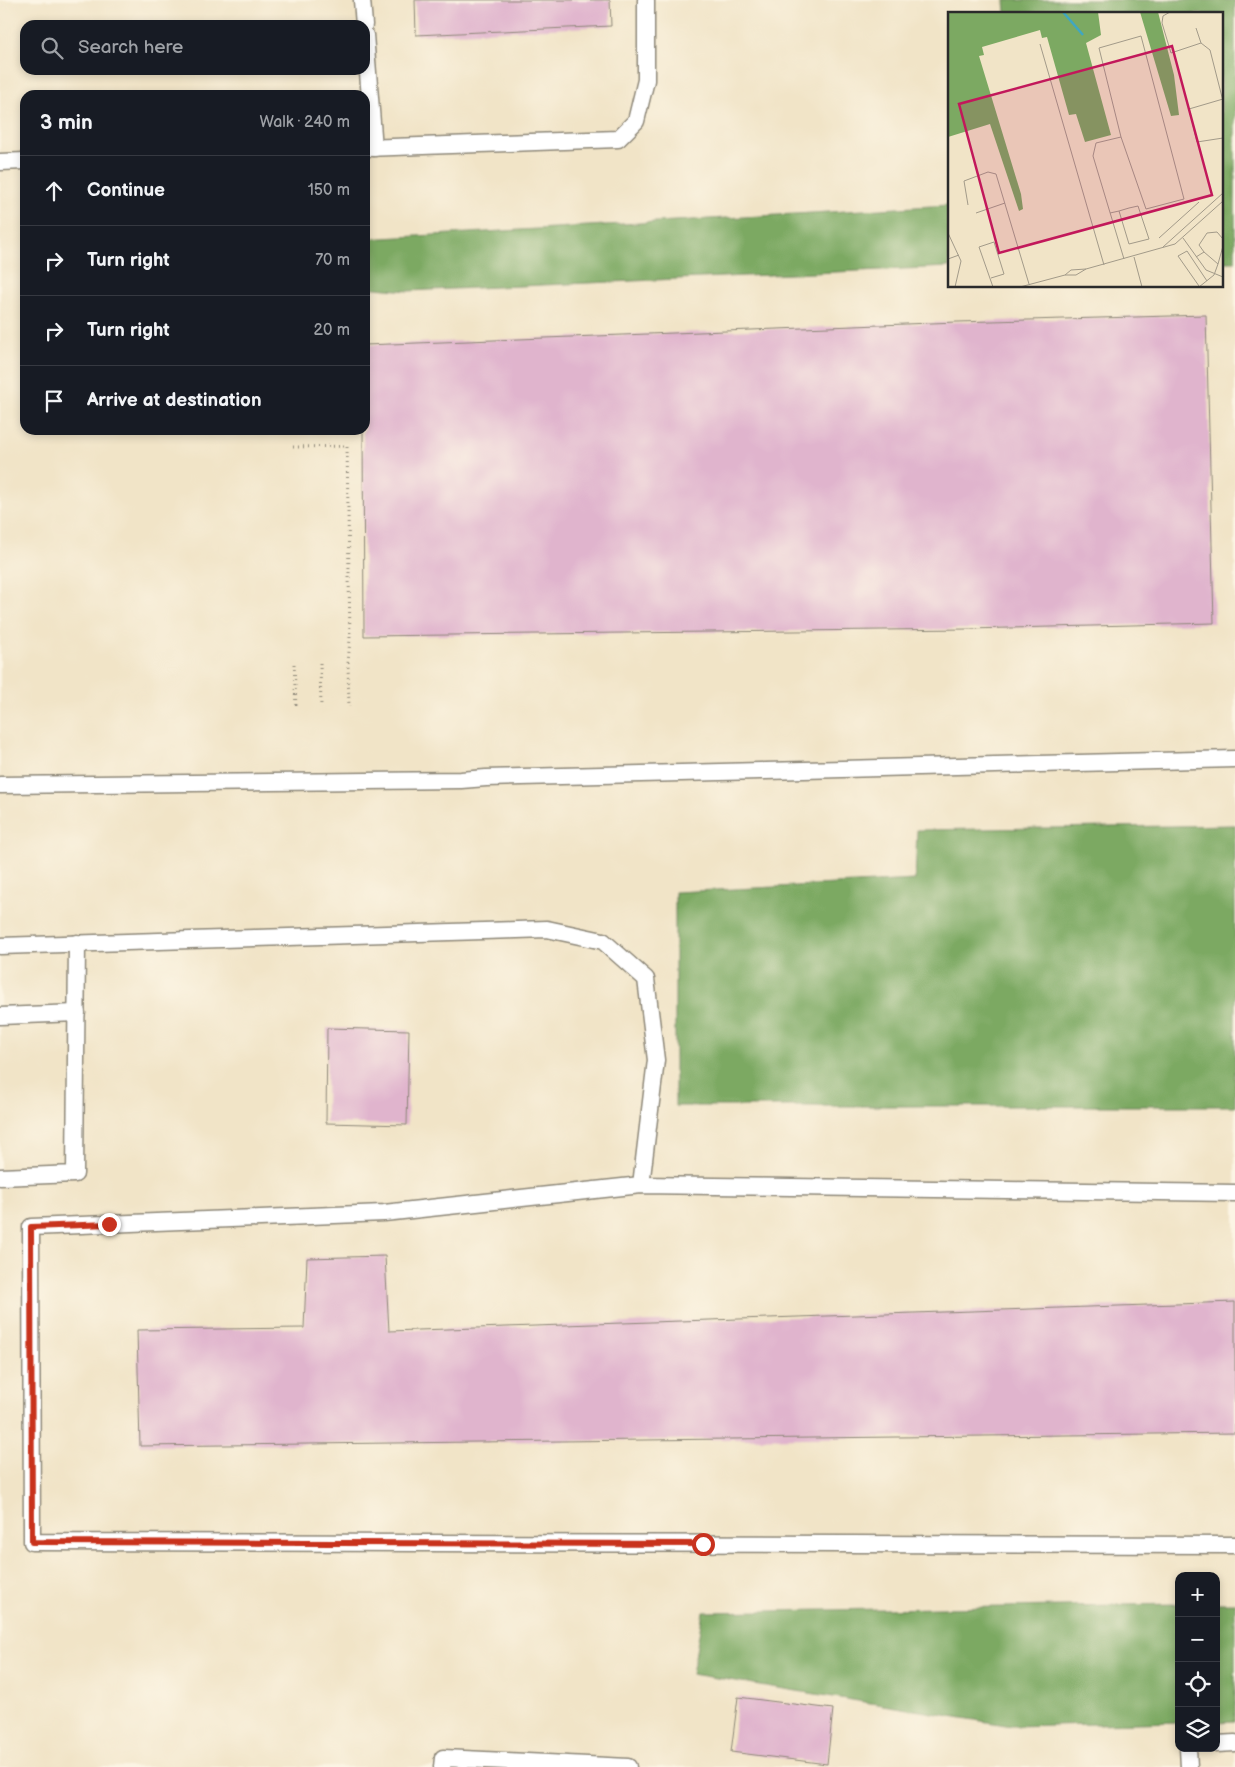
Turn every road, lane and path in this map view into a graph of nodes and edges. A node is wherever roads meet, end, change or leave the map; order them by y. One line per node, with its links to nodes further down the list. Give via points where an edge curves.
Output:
1 (362, 0): 3 (lane)
2 (646, 0): 6 (lane, via 646,80 636,121 618,139)
3 (364, 20)
4 (366, 75): 5 (lane)
5 (367, 90)
6 (370, 148)
7 (20, 161): 8 (lane)
8 (0, 162)
9 (292, 447): 12 (path, via 347,446)
10 (320, 663): 14 (path)
11 (294, 664): 13 (path)
12 (349, 706)
13 (296, 707)
14 (321, 707)
15 (1235, 759): 16 (lane, via 461,780)
16 (0, 785)
17 (77, 943): 18 (lane); 19 (lane); 22 (lane, via 547,929 603,941 646,979 656,1060)
18 (0, 946)
19 (77, 1013): 20 (lane); 21 (lane, via 75,1174)
20 (0, 1016)
21 (0, 1177)
22 (641, 1185): 23 (lane); 24 (lane, via 384,1213 31,1227 32,1542)
23 (1235, 1193)
24 (1235, 1545)
25 (1235, 1743): 26 (lane)
26 (1220, 1744)
27 (1188, 1752): 30 (lane)
28 (442, 1767): 29 (lane, via 443,1758)
29 (628, 1767)
30 (1190, 1767)

